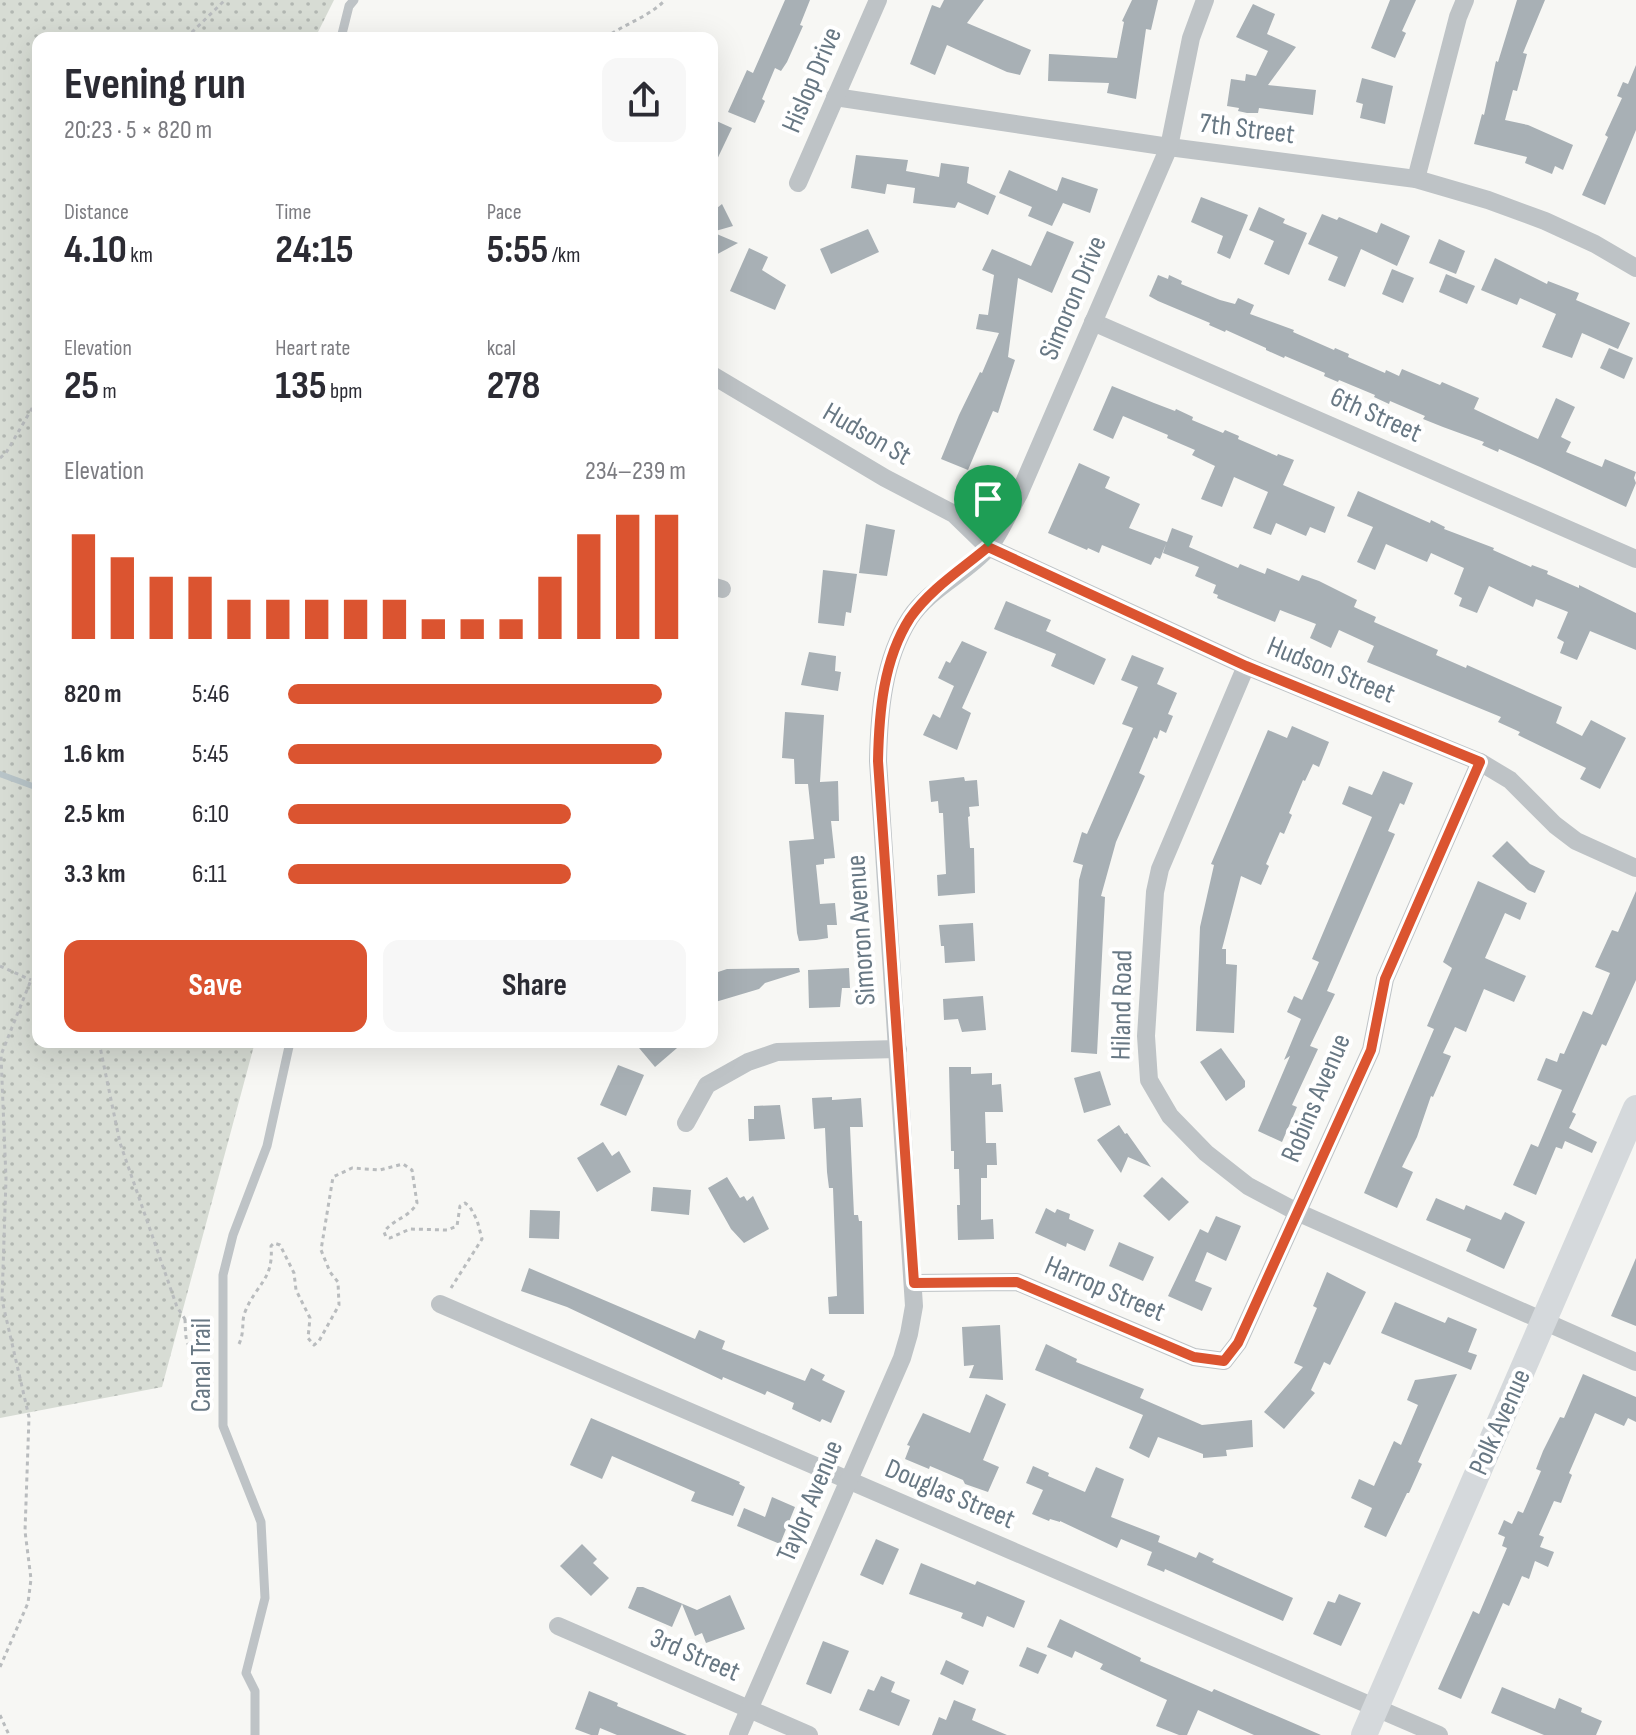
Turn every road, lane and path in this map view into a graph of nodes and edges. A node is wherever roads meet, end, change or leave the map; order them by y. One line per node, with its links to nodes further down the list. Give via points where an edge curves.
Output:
1 (225, 0): 7 (path)
2 (354, 0): 8 (lane)
3 (665, 0): 9 (path)
4 (878, 0): 10 (street, Hislop Drive)
5 (1205, 0): 11 (street, Simoron Drive, via 1191,38)
6 (1465, 0): 12 (street)
7 (192, 32)
8 (342, 32)
9 (613, 32)
10 (835, 97): 11 (street, 7th Street); 13 (street, Hislop Drive)
11 (1169, 147): 12 (street, 7th Street); 16 (street, Simoron Drive)
12 (1416, 179): 15 (street, 7th Street, via 1545,221)
13 (798, 183)
14 (1636, 245): 15 (street)
15 (1632, 266)
16 (1093, 322): 20 (street, Simoron Drive, via 1019,494); 21 (street, 6th Street)
17 (718, 379): 20 (street, Hudson St, via 954,514)
18 (32, 408): 19 (path)
19 (0, 458)
20 (988, 547): 22 (street, Simoron Drive); 23 (street, Hudson Street)
21 (1636, 559)
22 (937, 588): 30 (street, Simoron Avenue, via 910,618 893,655 880,706 878,761)
23 (1246, 666): 24 (street, Hudson Street); 34 (street, Hiland Road, via 1160,869 1147,1059 1149,1080 1170,1116 1206,1153 1248,1186)
24 (1480, 762): 25 (street, Hudson Street, via 1510,780 1576,841); 34 (street, Robins Avenue, via 1385,979 1371,1050)
25 (1636, 868)
26 (0, 966): 27 (path)
27 (31, 980): 31 (path)
28 (100, 1048): 37 (path, via 120,1143)
29 (289, 1048): 39 (lane, Canal Trail, via 267,1146 223,1275)
30 (898, 1049): 33 (street, via 777,1052 748,1062 707,1085); 35 (street, Simoron Avenue)
31 (0, 1056): 44 (path, via 6,1179 2,1300 29,1417 25,1531 31,1579 28,1603)
32 (1636, 1108): 38 (street, Polk Avenue)
33 (686, 1123)
34 (1297, 1212): 38 (street, Hiland Road); 40 (street, Robins Avenue, via 1238,1343)
35 (914, 1283): 40 (street, Harrop Street, via 1017,1282 1194,1357); 42 (street, Taylor Avenue, via 902,1358)
36 (440, 1304): 39 (path, via 482,1239 470,1207 460,1206 457,1226 447,1230 410,1229 386,1237 387,1227 417,1203 412,1170 403,1164 380,1170 352,1168 333,1177 321,1250 338,1282 339,1305 319,1341 314,1345 308,1338 310,1318 294,1273 274,1243 269,1274 244,1313 244,1333 237,1346); 42 (street, Douglas Street)
37 (185, 1319): 39 (path); 39 (path, via 192,1350)
38 (1544, 1322): 41 (street, Hiland Road); 45 (street, Polk Avenue)
39 (223, 1346): 49 (lane, Canal Trail, via 223,1426 261,1522 265,1598 246,1673 255,1691)
40 (1224, 1361)
41 (1636, 1362)
42 (849, 1482): 45 (street, Douglas Street); 46 (street, Taylor Avenue)
43 (558, 1626): 46 (street, 3rd Street)
44 (0, 1667)
45 (1375, 1707): 52 (street, Polk Avenue); 53 (street, Douglas Street)
46 (750, 1709): 50 (street, Taylor Avenue); 51 (street, 3rd Street)
47 (0, 1715): 48 (path)
48 (9, 1735)
49 (255, 1735)
50 (738, 1735)
51 (809, 1735)
52 (1364, 1735)
53 (1439, 1735)

